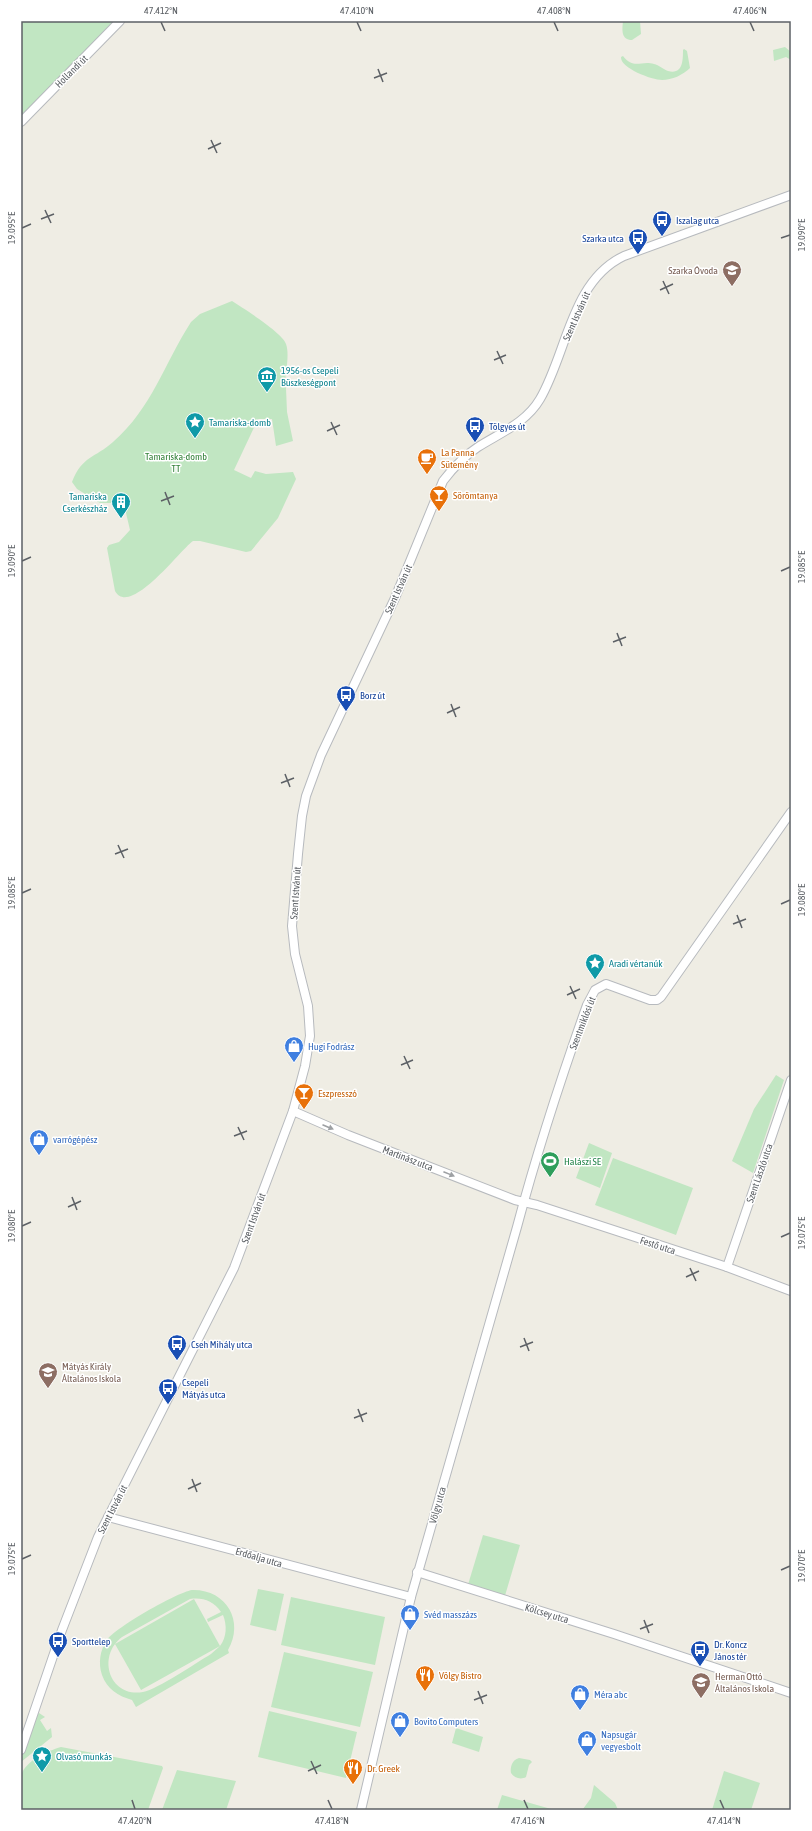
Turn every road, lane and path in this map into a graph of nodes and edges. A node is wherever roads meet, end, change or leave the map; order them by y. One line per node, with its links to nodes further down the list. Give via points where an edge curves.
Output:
1 (120, 21): 2 (street, Hollandi út)
2 (21, 122)
3 (791, 195): 6 (street, Szent István út, via 624,256 601,271 583,296 534,407 517,423 472,452 455,466 443,481 395,598 321,755 306,796 292,926 295,954 308,1006 310,1036)
4 (791, 812): 7 (street, Szentmiklósi út, via 661,997 650,1000 607,984 600,986 592,994 552,1108)
5 (791, 1080): 8 (street, Szent László utca)
6 (293, 1110): 7 (street, Martinász utca, one-way to 7, via 348,1135); 10 (street, Szent István út, via 234,1268)
7 (524, 1202): 8 (street, Festő utca); 11 (street, Völgy utca)
8 (727, 1267): 9 (street, Festő utca)
9 (791, 1291)
10 (108, 1517): 12 (street, Erdőalja utca); 14 (street, Szent István út, via 64,1624)
11 (417, 1572): 12 (street, Völgy utca); 13 (street, Kölcsey utca)
12 (410, 1597): 15 (street, Völgy utca)
13 (791, 1693)
14 (21, 1750)
15 (361, 1810)

